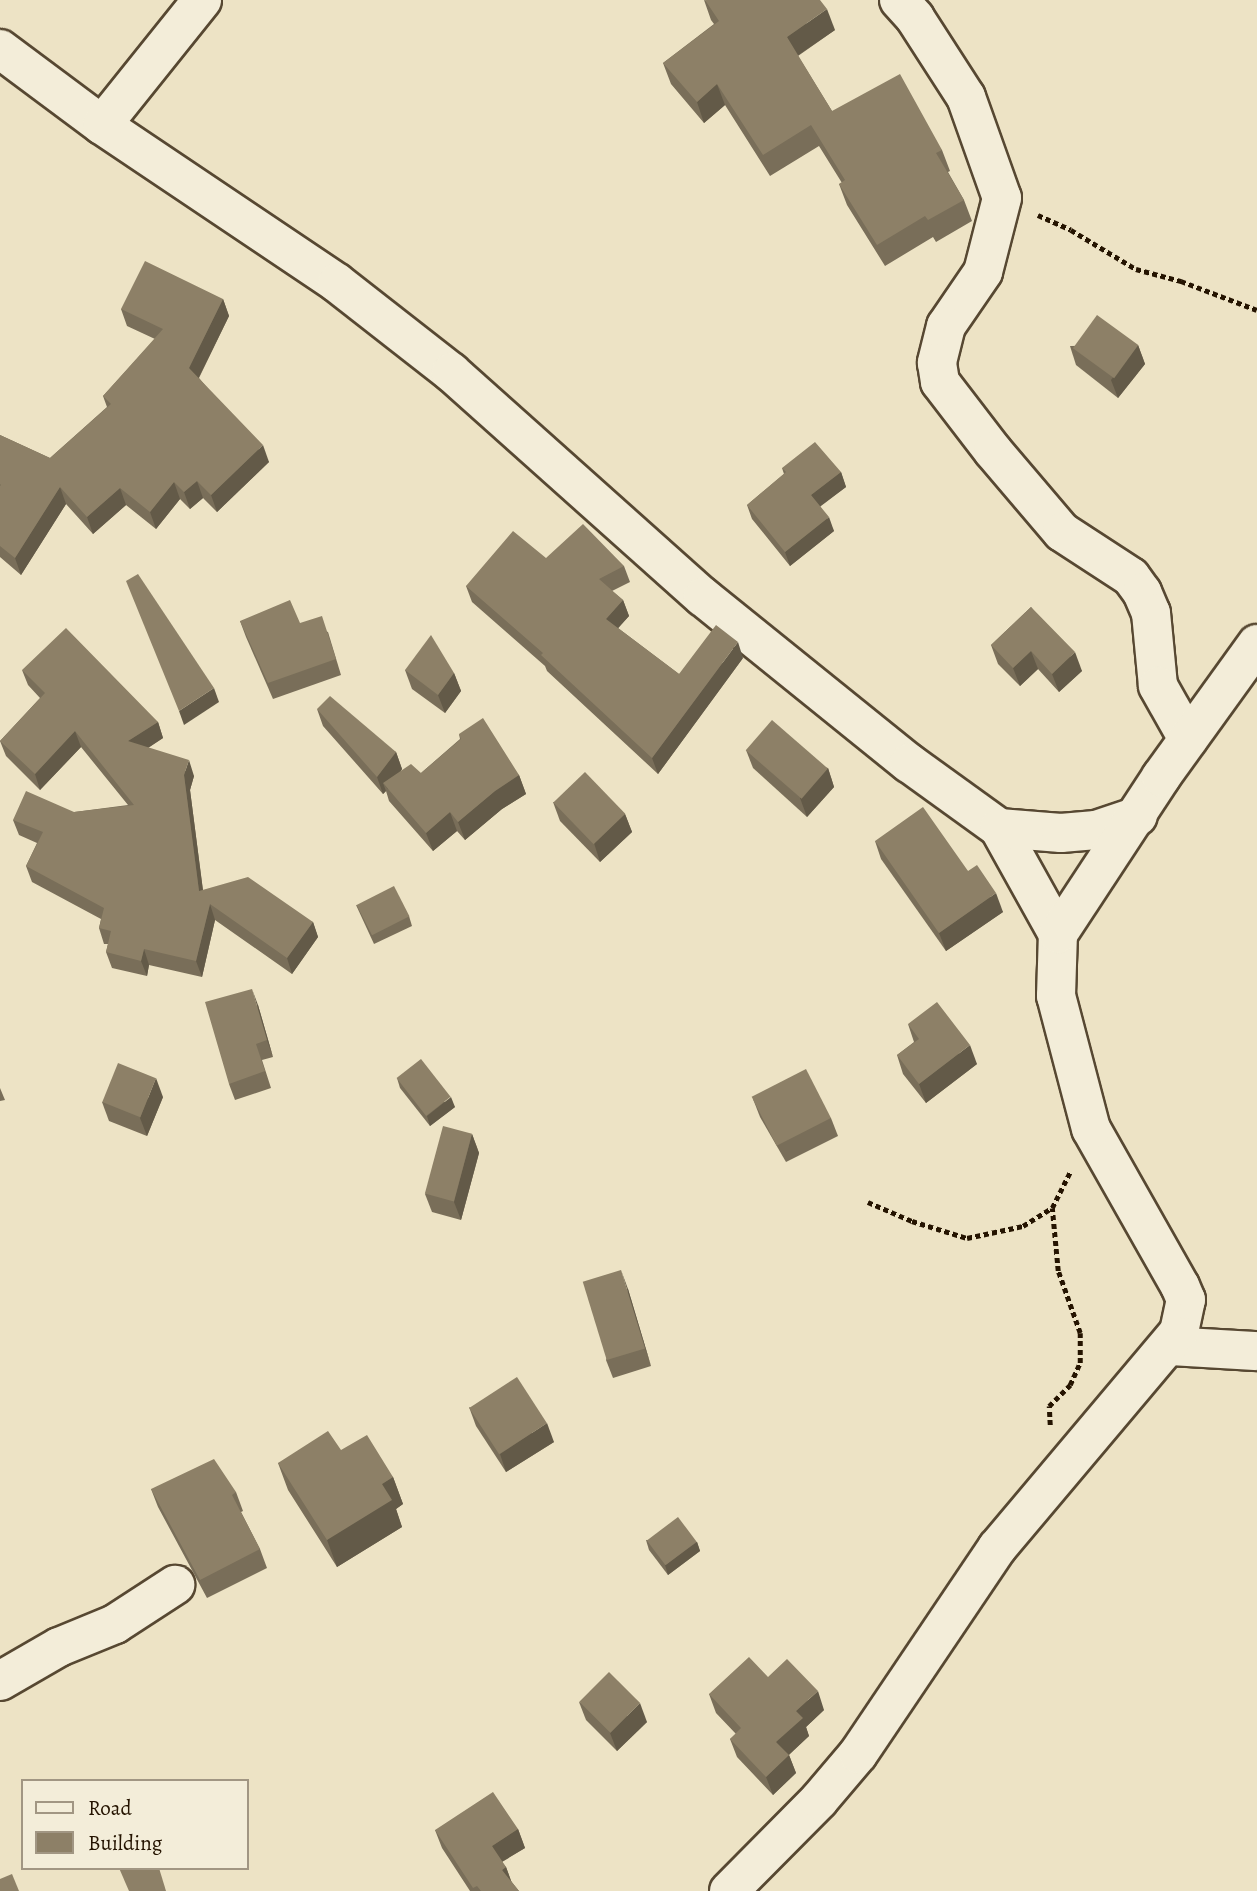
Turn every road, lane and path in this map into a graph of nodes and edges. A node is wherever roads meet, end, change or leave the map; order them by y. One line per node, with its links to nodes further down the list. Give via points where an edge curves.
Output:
1 (202, 0): 4 (street)
2 (899, 0): 5 (street, via 966,97)
3 (0, 49): 4 (street)
4 (102, 125): 10 (street, via 337,283 451,372 703,597 909,763)
5 (1002, 198): 6 (path, via 1071,230 1136,269); 8 (street, via 984,272 946,326 937,362 940,382 1062,532 1131,577 1142,592 1151,614 1158,686)
6 (1257, 310)
7 (1257, 644): 8 (street)
8 (1188, 739): 9 (street)
9 (1138, 816): 10 (street, via 1096,830 1061,833); 11 (street)
10 (999, 828): 11 (street)
11 (1058, 934): 12 (street, via 1056,996)
12 (1091, 1129): 14 (path); 15 (street, via 1186,1300 1179,1332)
13 (868, 1202): 14 (path, via 912,1222 967,1238 1023,1226)
14 (1052, 1208): 17 (path, via 1058,1271 1080,1333 1080,1363 1070,1385 1049,1406)
15 (1169, 1346): 16 (street); 17 (street)
16 (1257, 1351)
17 (1053, 1480): 20 (street, via 996,1548 858,1754 820,1800)
18 (175, 1585): 19 (street, via 115,1624 59,1647)
19 (0, 1681)
20 (729, 1891)

